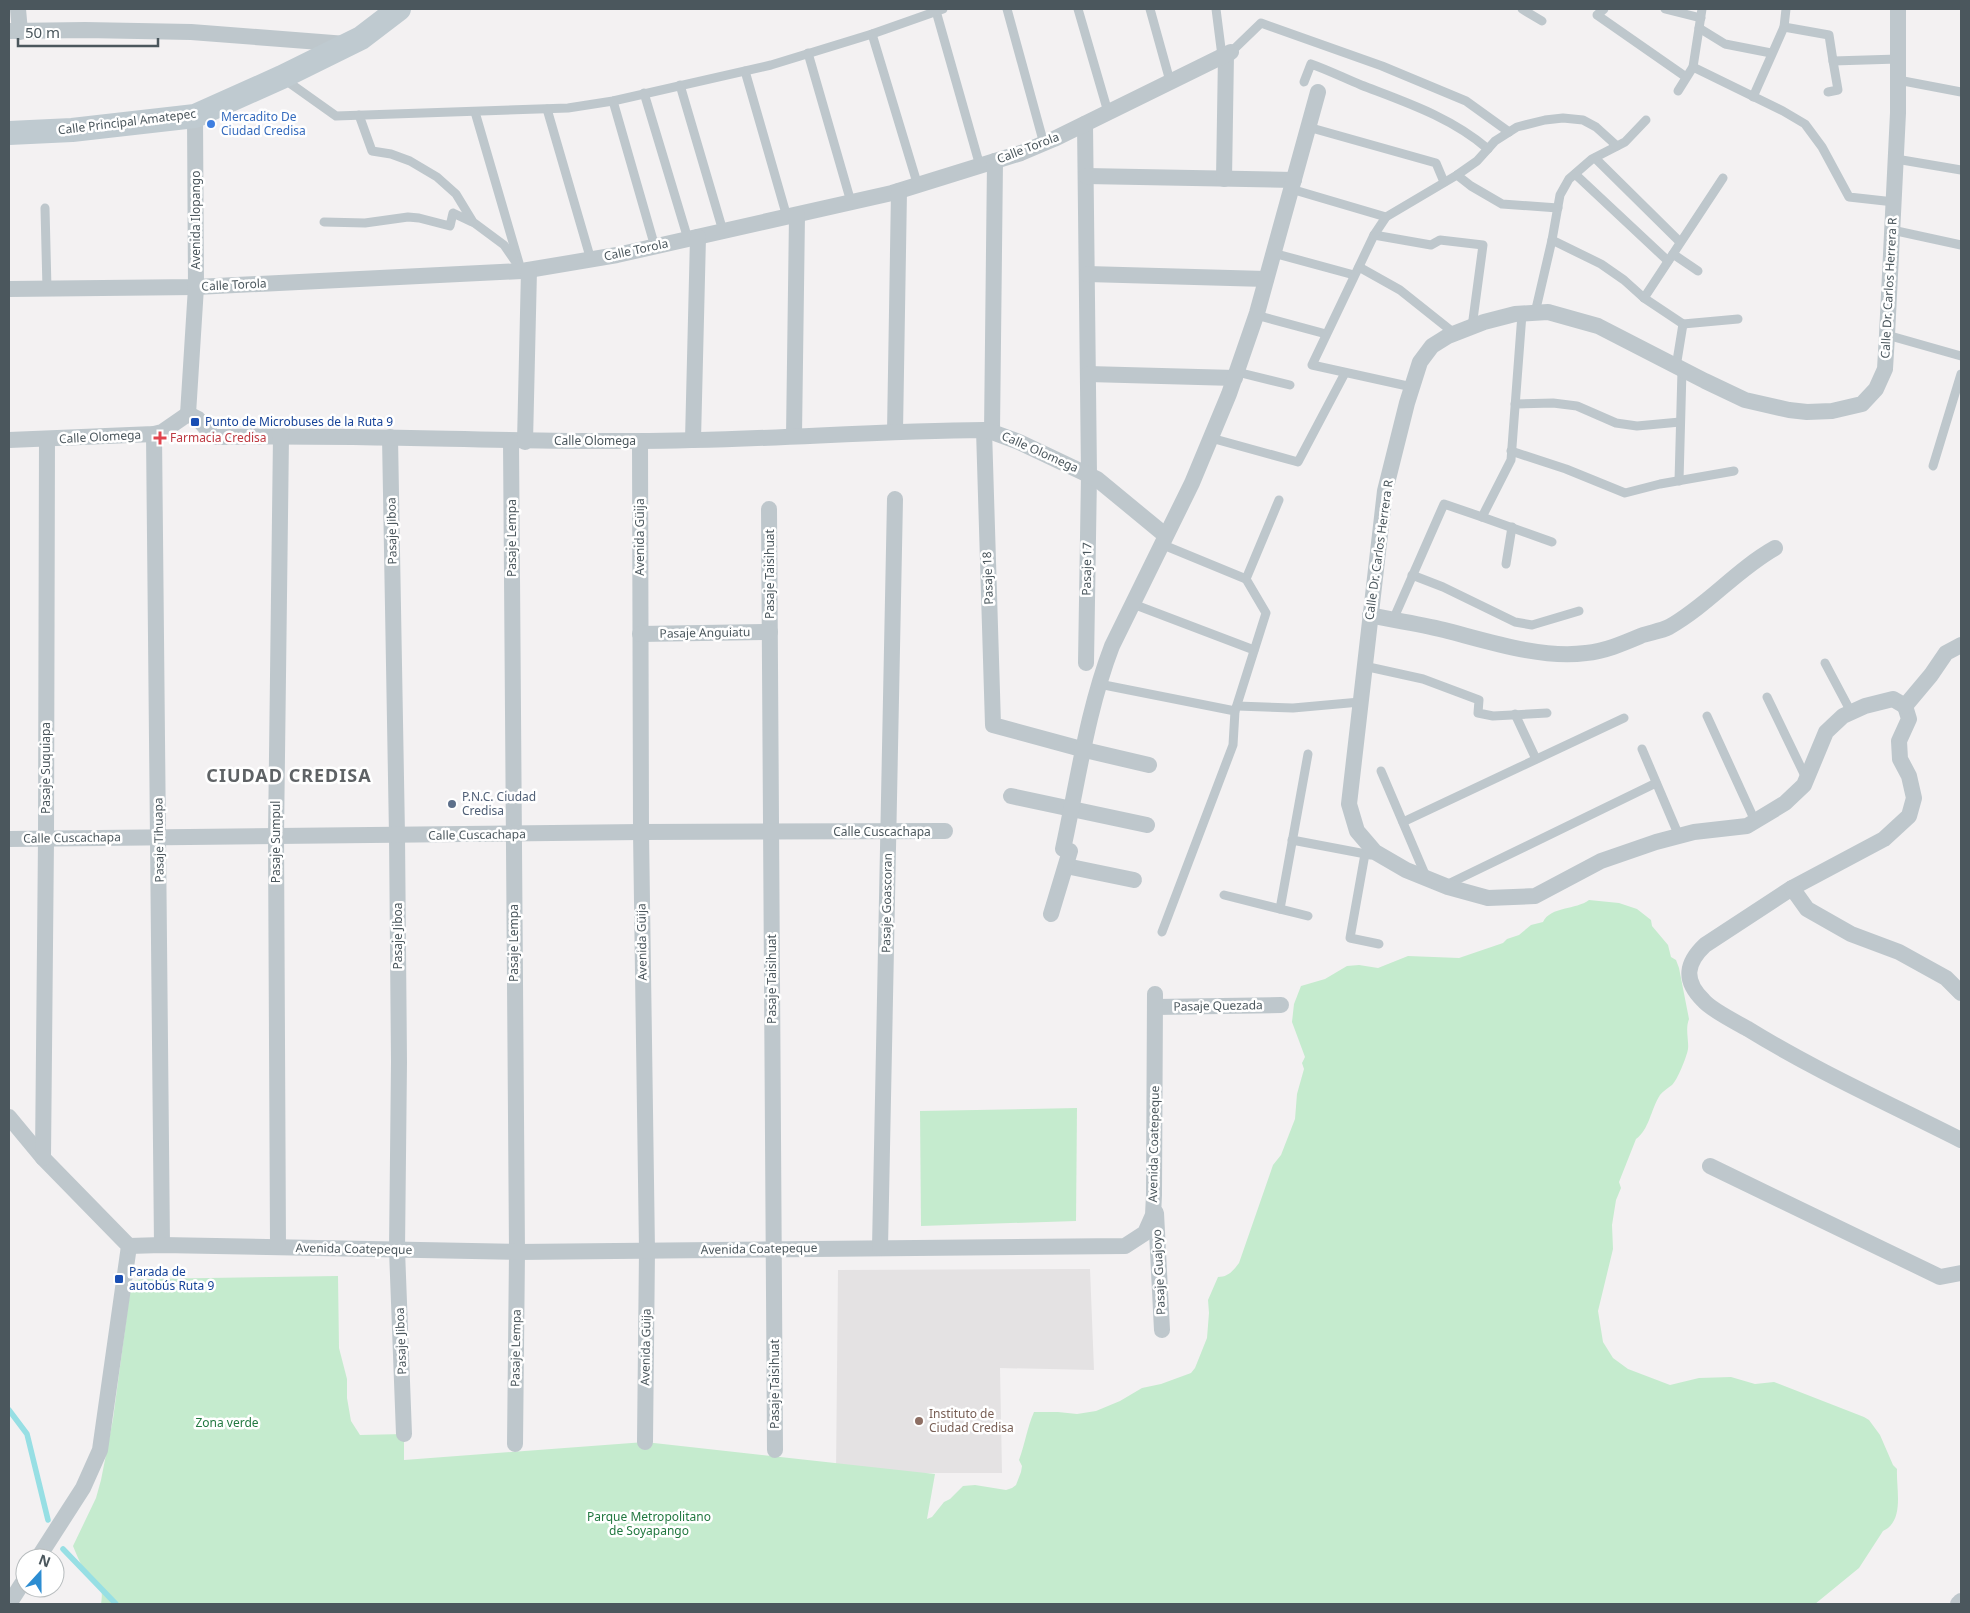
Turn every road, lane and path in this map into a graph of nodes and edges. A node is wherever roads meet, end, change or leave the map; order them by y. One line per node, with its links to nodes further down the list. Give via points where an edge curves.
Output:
1 (18, 9): 17 (street)
2 (399, 9): 19 (street, Calle Principal Amatepec, via 362,38)
3 (1007, 9): 50 (lane)
4 (1078, 9): 42 (lane)
5 (1150, 9): 30 (lane)
6 (1216, 9): 22 (lane)
7 (1522, 9): 14 (lane)
8 (1604, 9): 27 (lane, via 1597,15)
9 (1665, 9): 13 (lane)
10 (1786, 9): 15 (lane)
11 (1898, 9): 23 (street, Calle Dr. Carlos Herrera R)
12 (940, 10): 18 (lane); 55 (lane)
13 (1702, 13): 16 (lane)
14 (1542, 21)
15 (1784, 27): 21 (lane); 24 (lane, via 1829,35)
16 (1699, 28): 21 (lane, via 1725,44); 25 (lane)
17 (14, 32): 19 (street, via 191,32)
18 (872, 34): 20 (lane); 64 (lane)
19 (348, 44): 28 (street, Calle Principal Amatepec)
20 (808, 53): 26 (lane); 66 (lane)
21 (1771, 53): 38 (lane)
22 (1226, 54): 30 (street, Calle Torola); 48 (lane, via 1262,23 1382,66 1466,101); 61 (street)
23 (1898, 59): 24 (lane); 29 (street, Calle Dr. Carlos Herrera R)
24 (1832, 61): 35 (lane, via 1838,90)
25 (1692, 67): 27 (lane); 38 (lane)
26 (745, 71): 32 (lane); 70 (lane)
27 (1686, 76): 34 (lane)
28 (282, 77): 43 (lane, via 336,116); 44 (street, Calle Principal Amatepec)
29 (1898, 80): 36 (lane); 54 (street, Calle Dr. Carlos Herrera R)
30 (1170, 81): 42 (street, Calle Torola)
31 (1304, 82): 52 (lane, via 1311,64 1333,72 1429,111)
32 (680, 85): 37 (lane); 75 (lane)
33 (1318, 92): 47 (street)
34 (1678, 92)
35 (1828, 92)
36 (1961, 92)
37 (644, 93): 39 (lane); 77 (lane)
38 (1753, 97): 67 (lane, via 1805,124 1822,146 1849,197)
39 (613, 101): 40 (lane); 81 (lane)
40 (547, 109): 41 (lane); 84 (lane)
41 (475, 112): 43 (lane); 85 (lane)
42 (1108, 112): 46 (street, Calle Torola)
43 (359, 115): 73 (lane, via 372,151 410,161 437,177 456,194)
44 (195, 116): 49 (street, Calle Principal Amatepec); 90 (street, Avenida Ilopango)
45 (1646, 120): 51 (lane)
46 (1085, 124): 50 (street, Calle Torola); 59 (street, Pasaje 17)
47 (1308, 126): 62 (lane, via 1436,163); 63 (street)
48 (1509, 132): 51 (lane, via 1517,126 1545,120 1582,120 1596,126); 52 (lane)
49 (9, 134)
50 (1044, 144): 55 (street, Calle Torola)
51 (1617, 146): 53 (lane)
52 (1488, 149): 58 (lane)
53 (1595, 158): 57 (lane); 79 (lane)
54 (1896, 159): 56 (lane); 67 (street, Calle Dr. Carlos Herrera R)
55 (988, 163): 64 (street, Calle Torola); 113 (street, Pasaje 18)
56 (1961, 170)
57 (1575, 174): 69 (lane, via 1560,195); 83 (lane)
58 (1457, 175): 62 (lane); 69 (lane, via 1502,204)
59 (1086, 176): 61 (street); 88 (street, Pasaje 17)
60 (1723, 178): 79 (lane)
61 (1224, 179): 63 (street)
62 (1444, 182): 71 (lane)
63 (1292, 184): 71 (lane); 82 (street)
64 (918, 186): 65 (street, Calle Torola)
65 (899, 191): 66 (street, Calle Torola); 114 (street)
66 (851, 202): 70 (street, Calle Torola)
67 (1894, 202): 74 (street, Calle Dr. Carlos Herrera R)
68 (45, 208): 92 (lane)
69 (1558, 208): 78 (lane)
70 (792, 216): 75 (street, Calle Torola); 117 (street)
71 (1386, 217): 76 (lane)
72 (324, 222): 73 (lane, via 354,224 408,217 450,226 453,214)
73 (472, 222): 85 (lane, via 504,245)
74 (1892, 230): 80 (lane); 101 (street, Calle Dr. Carlos Herrera R)
75 (722, 231): 77 (street, Calle Torola)
76 (1374, 235): 86 (lane); 98 (lane, via 1431,245 1440,240 1482,245)
77 (693, 238): 81 (street, Calle Torola); 122 (street)
78 (1552, 240): 93 (lane, via 1601,264); 94 (lane)
79 (1680, 242): 83 (lane)
80 (1961, 245)
81 (655, 247): 84 (street, Calle Torola)
82 (1273, 253): 86 (lane); 89 (street)
83 (1671, 258): 87 (lane); 93 (lane)
84 (591, 260): 85 (street, Calle Torola)
85 (526, 270): 90 (street, Calle Torola); 124 (street, Pasaje Lempa)
86 (1357, 271): 99 (lane, via 1400,290); 100 (lane)
87 (1698, 271)
88 (1087, 274): 89 (street); 105 (street, Pasaje 17)
89 (1266, 279): 95 (street)
90 (196, 287): 92 (street, Calle Torola); 111 (street, Avenida Ilopango)
91 (9, 289): 92 (street, Calle Torola)
92 (47, 289)
93 (1644, 298): 97 (lane)
94 (1529, 313): 98 (street, Calle Dr. Carlos Herrera R, via 1514,314); 103 (street, Calle Dr. Carlos Herrera R, via 1548,312 1598,326); 110 (lane)
95 (1256, 315): 100 (lane); 107 (street)
96 (1738, 319): 97 (lane)
97 (1683, 324): 103 (lane)
98 (1472, 327): 99 (street, Calle Dr. Carlos Herrera R)
99 (1454, 333): 109 (street, Calle Dr. Carlos Herrera R, via 1432,346 1420,362)
100 (1326, 334): 104 (lane, via 1312,365)
101 (1887, 335): 102 (lane); 103 (street, Calle Dr. Carlos Herrera R, via 1884,369 1876,390 1862,404 1832,412 1789,410 1745,400)
102 (1961, 356)
103 (1679, 368): 112 (lane)
104 (1345, 373): 109 (lane); 119 (lane, via 1298,462)
105 (1088, 374): 107 (street); 128 (street, Pasaje 17)
106 (1961, 374): 126 (lane)
107 (1236, 375): 108 (lane); 119 (street)
108 (1290, 385)
109 (1412, 387): 143 (street, Calle Dr. Carlos Herrera R, via 1385,491)
110 (1515, 404): 112 (lane, via 1577,406 1616,423 1637,426); 125 (lane)
111 (188, 414): 115 (street, Calle Olomega); 116 (street, Calle Olomega, via 198,419 215,437)
112 (1680, 422): 129 (lane)
113 (988, 431): 114 (street, Calle Olomega); 128 (street, Calle Olomega); 163 (street, Pasaje 18, via 992,725)
114 (895, 432): 117 (street, Calle Olomega)
115 (154, 434): 120 (street, Calle Olomega); 183 (street, Pasaje Tihuapa)
116 (281, 436): 118 (street, Calle Olomega); 181 (street, Pasaje Sumpul)
117 (794, 436): 122 (street, Calle Olomega)
118 (390, 437): 124 (street, Calle Olomega); 180 (street, Pasaje Jiboa)
119 (1212, 438): 135 (street)
120 (47, 439): 121 (street, Calle Olomega); 185 (street, Pasaje Suquiapa)
121 (9, 440)
122 (693, 440): 123 (street, Calle Olomega)
123 (640, 441): 124 (street, Calle Olomega); 146 (street, Avenida Güija)
124 (518, 442): 179 (street, Pasaje Lempa)
125 (1511, 450): 129 (lane, via 1625,493); 133 (lane, via 1510,460)
126 (1934, 466)
127 (1734, 471): 129 (lane)
128 (1089, 475): 135 (street, Calle Olomega, via 1114,491); 149 (street, Pasaje 17)
129 (1679, 481)
130 (895, 499): 177 (street, Pasaje Goascoran)
131 (1279, 500): 140 (lane)
132 (770, 509): 145 (street, Pasaje Taisihuat)
133 (1482, 516): 134 (lane); 139 (lane, via 1444,504)
134 (1512, 527): 136 (lane); 138 (lane)
135 (1163, 540): 140 (lane); 141 (street)
136 (1552, 542)
137 (1775, 548): 144 (street, via 1754,560 1698,609 1666,628 1606,650 1571,654 1522,650)
138 (1506, 564)
139 (1412, 575): 142 (lane, via 1514,622 1532,624); 144 (lane)
140 (1246, 580): 148 (lane, via 1266,613)
141 (1132, 604): 148 (lane); 152 (street)
142 (1579, 611)
143 (1370, 615): 144 (street); 151 (street, Calle Dr. Carlos Herrera R)
144 (1393, 620)
145 (770, 632): 146 (street, Pasaje Anguiatu); 176 (street, Pasaje Taisihuat)
146 (640, 634): 175 (street, Avenida Güija)
147 (1961, 645): 155 (street, via 1946,653)
148 (1254, 650): 156 (lane)
149 (1086, 663)
150 (1825, 663): 158 (lane)
151 (1364, 666): 154 (street, Calle Dr. Carlos Herrera R); 159 (lane, via 1423,679 1479,700 1478,713 1494,716)
152 (1099, 684): 156 (lane); 163 (street)
153 (1767, 697): 168 (lane)
154 (1360, 702): 156 (lane, via 1293,708); 188 (street, Calle Dr. Carlos Herrera R, via 1349,804 1357,832)
155 (1905, 706): 158 (street, Calle Dr. Carlos Herrera R, via 1893,699); 193 (street, via 1909,719 1899,741 1900,759 1909,776 1914,798 1909,816 1884,839)
156 (1236, 708): 198 (lane, via 1233,745)
157 (1547, 712): 159 (lane)
158 (1851, 712): 168 (street, Calle Dr. Carlos Herrera R, via 1826,732)
159 (1516, 714): 165 (lane)
160 (1707, 716): 172 (lane)
161 (1624, 718): 165 (lane)
162 (1642, 749): 169 (lane)
163 (1084, 750): 166 (street); 171 (street)
164 (1308, 754): 186 (lane)
165 (1536, 759): 173 (lane)
166 (1150, 765)
167 (1381, 771): 173 (lane)
168 (1807, 780): 172 (street, Calle Dr. Carlos Herrera R, via 1785,803)
169 (1656, 783): 182 (lane); 192 (lane)
170 (1011, 796): 171 (street)
171 (1071, 810): 174 (street); 189 (street, via 1062,849 1070,851)
172 (1755, 821): 182 (street, Calle Dr. Carlos Herrera R, via 1747,826)
173 (1403, 822): 190 (lane)
174 (1147, 825)
175 (641, 832): 176 (street, Calle Cuscachapa); 179 (street, Calle Cuscachapa); 214 (street, Avenida Güija)
176 (771, 832): 177 (street, Calle Cuscachapa); 212 (street, Pasaje Taisihuat)
177 (888, 832): 178 (street, Calle Cuscachapa); 211 (street, Pasaje Goascoran)
178 (945, 832)
179 (514, 834): 180 (street, Calle Cuscachapa); 215 (street, Pasaje Lempa)
180 (397, 835): 181 (street, Calle Cuscachapa); 213 (street, Pasaje Jiboa)
181 (276, 836): 183 (street, Calle Cuscachapa); 210 (street, Pasaje Sumpul)
182 (1679, 836): 192 (street, Calle Dr. Carlos Herrera R, via 1601,861 1535,896 1488,898)
183 (159, 837): 185 (street, Calle Cuscachapa); 208 (street, Pasaje Tihuapa)
184 (9, 839): 185 (street, Calle Cuscachapa)
185 (46, 839): 205 (street, Pasaje Suquiapa)
186 (1292, 840): 187 (lane); 195 (lane)
187 (1365, 854): 188 (lane); 199 (lane, via 1350,938)
188 (1385, 858): 190 (street, Calle Dr. Carlos Herrera R)
189 (1066, 866): 191 (street); 196 (street)
190 (1427, 879): 192 (street, Calle Dr. Carlos Herrera R)
191 (1134, 880)
192 (1444, 886)
193 (1792, 888): 200 (street, via 1807,909 1851,934 1899,952 1946,978); 204 (street, via 1705,944 1694,955 1688,970 1703,1001 1781,1050)
194 (1224, 895): 195 (lane)
195 (1280, 909): 197 (lane)
196 (1051, 914)
197 (1308, 916)
198 (1162, 932)
199 (1379, 944)
200 (1961, 993)
201 (1155, 1001): 202 (street, Pasaje Quezada); 207 (street, Avenida Coatepeque)
202 (1281, 1005)
203 (9, 1117): 205 (street)
204 (1961, 1140)
205 (43, 1158): 209 (street)
206 (1710, 1166): 216 (street, via 1940,1277)
207 (1155, 1184): 211 (street, Avenida Coatepeque, via 1153,1216 1145,1234 1125,1246); 217 (street, Pasaje Guajoyo)
208 (162, 1245): 209 (street, Avenida Coatepeque); 210 (street, Avenida Coatepeque)
209 (129, 1246): 222 (street, via 100,1450 83,1488)
210 (278, 1247): 213 (street, Avenida Coatepeque)
211 (880, 1248): 212 (street, Avenida Coatepeque)
212 (774, 1249): 214 (street, Avenida Coatepeque); 221 (street, Pasaje Taisihuat)
213 (397, 1250): 215 (street, Avenida Coatepeque); 218 (street, Pasaje Jiboa)
214 (648, 1250): 215 (street, Avenida Coatepeque); 219 (street, Avenida Güija)
215 (517, 1252): 220 (street, Pasaje Lempa)
216 (1961, 1273)
217 (1162, 1330)
218 (404, 1434)
219 (645, 1442)
220 (515, 1444)
221 (776, 1450)
222 (44, 1548)
223 (1961, 1601): 224 (street)
224 (1958, 1604)

